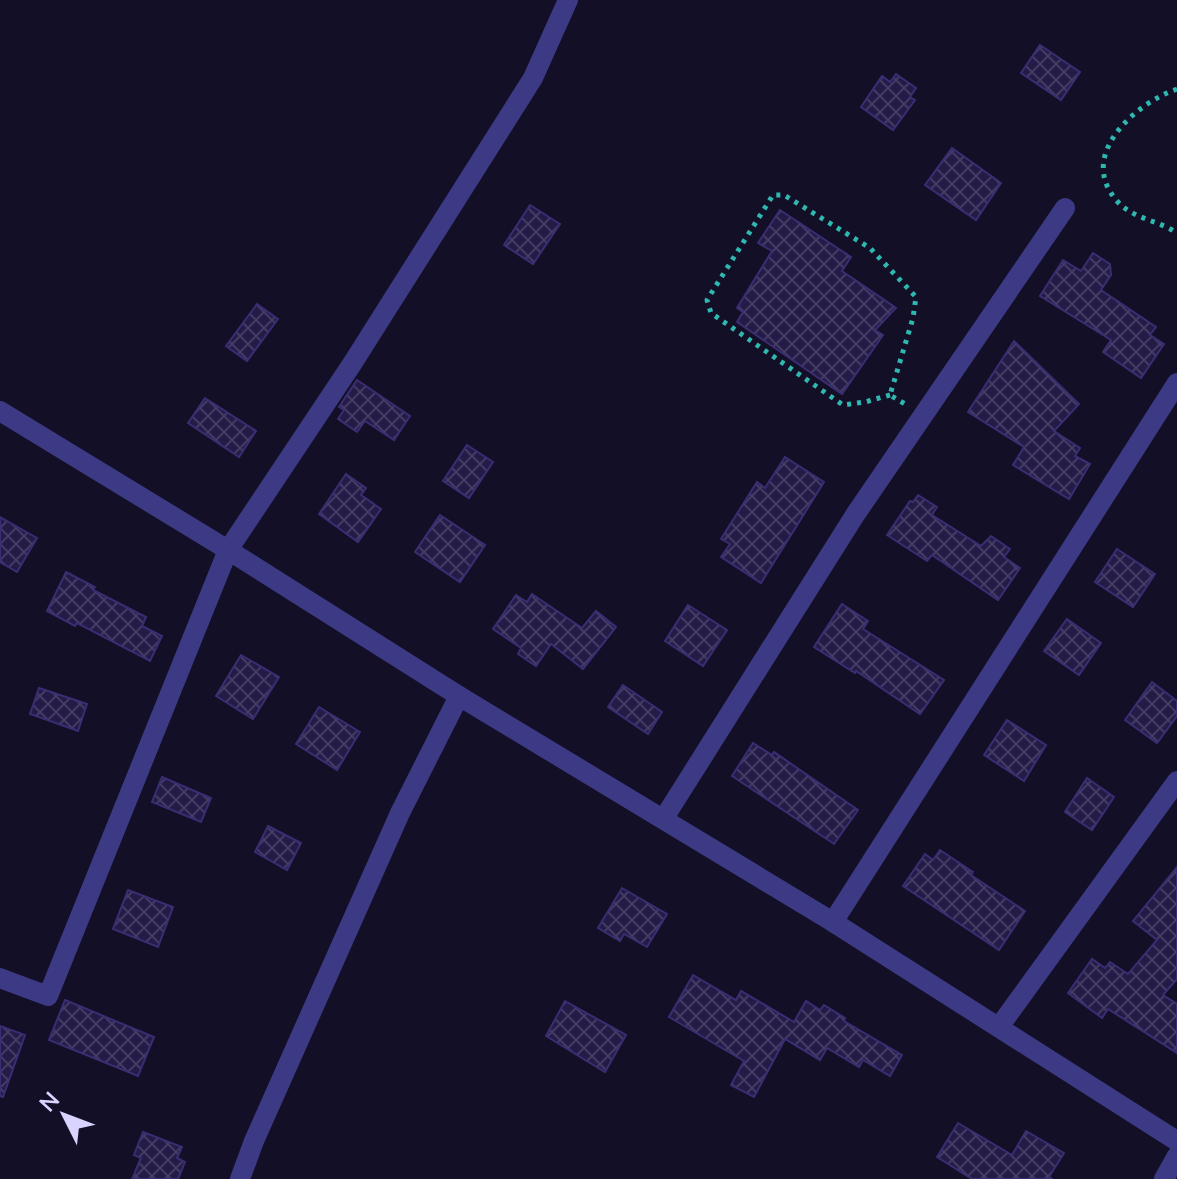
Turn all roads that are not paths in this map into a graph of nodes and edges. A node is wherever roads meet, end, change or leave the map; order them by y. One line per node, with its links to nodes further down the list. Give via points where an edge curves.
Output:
1 (568, 0): 5 (street, via 533,78)
2 (1065, 208): 8 (street, via 855,515)
3 (1177, 383): 9 (street)
4 (0, 411): 5 (street)
5 (228, 550): 6 (street); 10 (street, via 48,996)
6 (459, 696): 8 (street); 14 (street, via 400,813)
7 (1177, 781): 11 (street)
8 (664, 818): 9 (street)
9 (833, 922): 11 (street)
10 (0, 978)
11 (999, 1027): 12 (street)
12 (1173, 1131)
13 (1177, 1156): 15 (street)
14 (240, 1179)
15 (1164, 1179)

